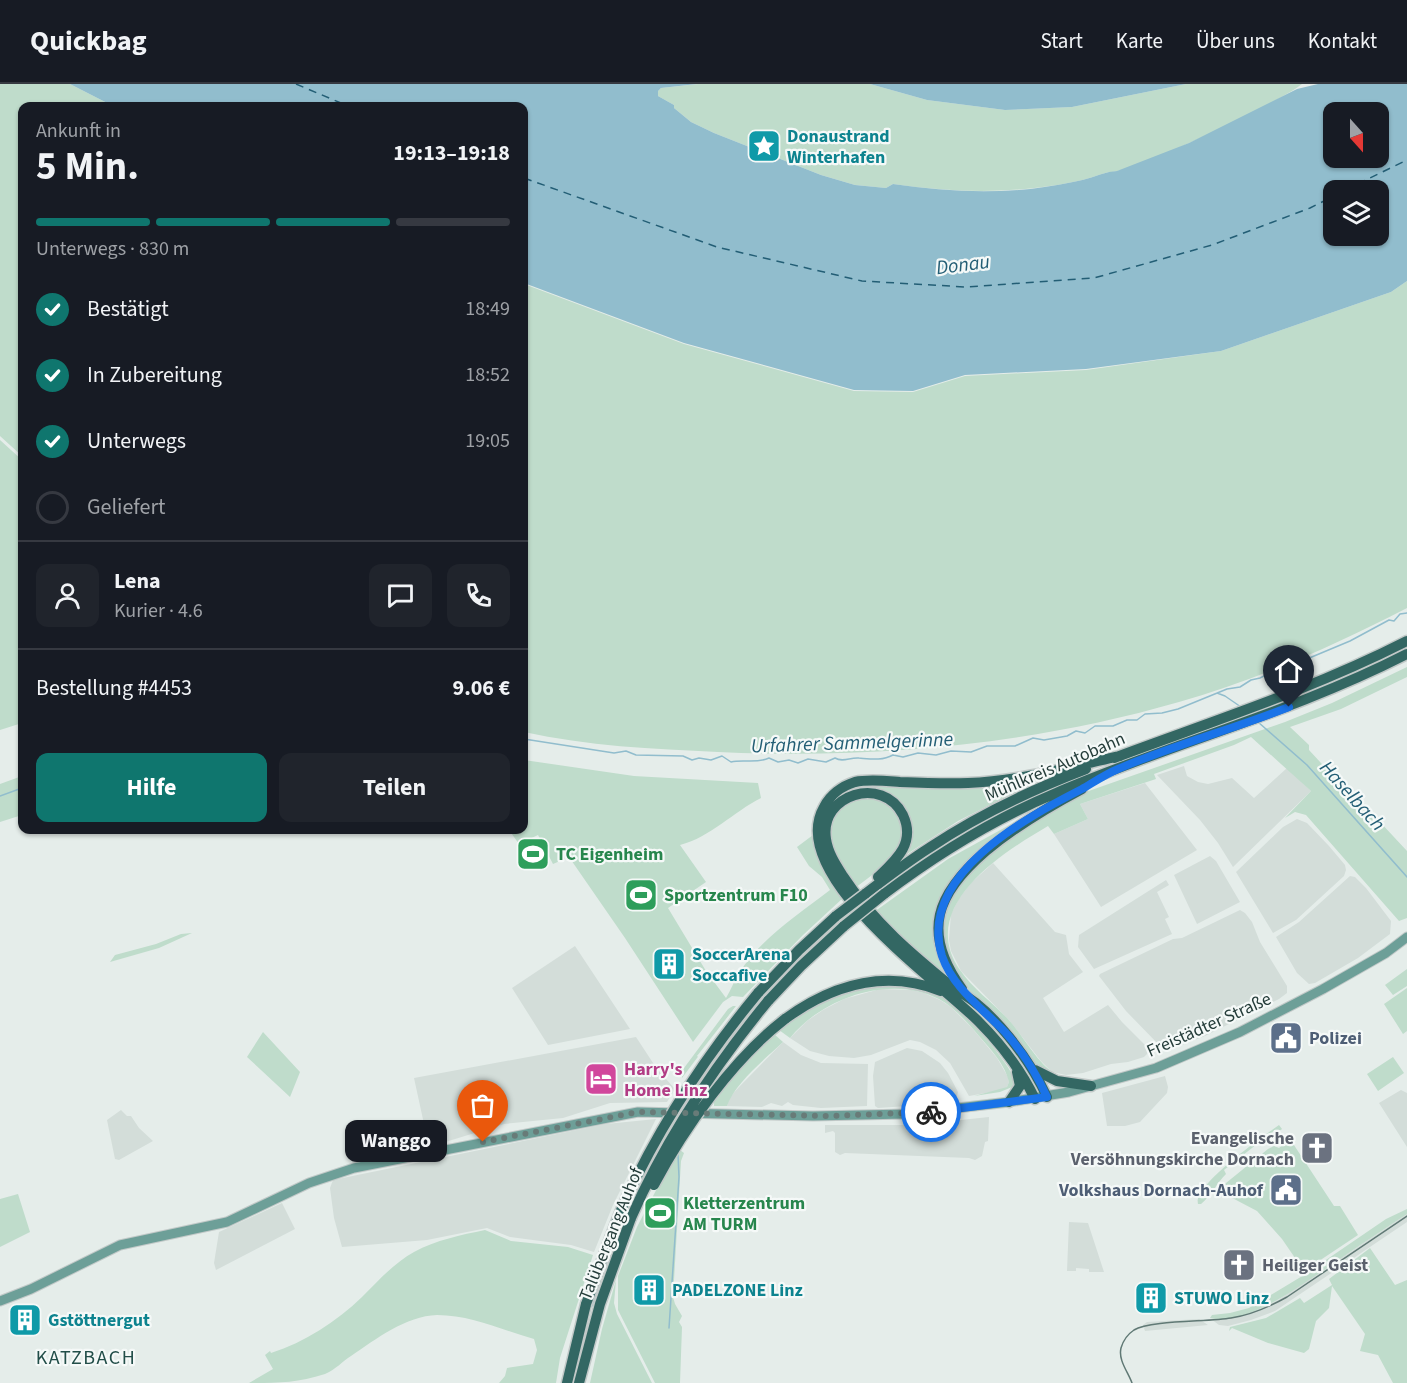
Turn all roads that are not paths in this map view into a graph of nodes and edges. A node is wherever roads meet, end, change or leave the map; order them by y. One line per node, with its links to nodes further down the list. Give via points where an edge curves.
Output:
1 (1407, 641): 3 (highway, Mühlkreis Autobahn, via 1265,704)
2 (1407, 654): 4 (highway, Mühlkreis Autobahn, via 1273,713)
3 (1120, 756): 5 (highway, Mühlkreis Autobahn, via 1045,785 986,814 929,847); 10 (highway, via 1000,780 855,782 826,802 817,835 833,874 877,931)
4 (1116, 769): 5 (highway, Mühlkreis Autobahn, via 999,820); 11 (highway, via 1019,825 979,857 951,887 940,914 940,947 946,966)
5 (878, 887): 9 (highway, Mühlkreis Autobahn, bridge, via 836,916); 11 (highway, via 906,844 907,827 901,812 887,798 855,794 841,801 828,818 825,832 830,854 882,926); 12 (highway, Mühlkreis Autobahn, bridge)
6 (1407, 930): 8 (main road, Freistädter Straße)
7 (1407, 937): 8 (main road, Freistädter Straße)
8 (1374, 958): 15 (main road, Freistädter Straße, via 1240,1032 1162,1066)
9 (758, 993): 21 (highway, Talübergang Auhof, bridge, via 705,1060 654,1142 616,1222 586,1304)
10 (946, 993): 13 (highway, via 979,1022); 19 (highway, bridge, via 903,980 866,982 824,995 800,1008 745,1057 708,1101)
11 (965, 994): 14 (highway, via 1007,1035)
12 (768, 1001): 19 (highway, Talübergang Auhof, bridge, via 718,1064 685,1115)
13 (1016, 1066): 17 (highway); 18 (highway, via 1020,1086)
14 (1031, 1066): 15 (highway, via 1057,1082); 16 (highway)
15 (1091, 1086): 16 (main road, Freistädter Straße)
16 (1047, 1097): 17 (main road, Freistädter Straße)
17 (1035, 1098): 18 (main road, Freistädter Straße)
18 (1009, 1102): 20 (main road, Freistädter Straße, via 884,1115 651,1111 602,1118 325,1176 227,1222 108,1249)
19 (631, 1218): 22 (highway, Talübergang Auhof, via 609,1277)
20 (0, 1301)
21 (567, 1383)
22 (579, 1383)

